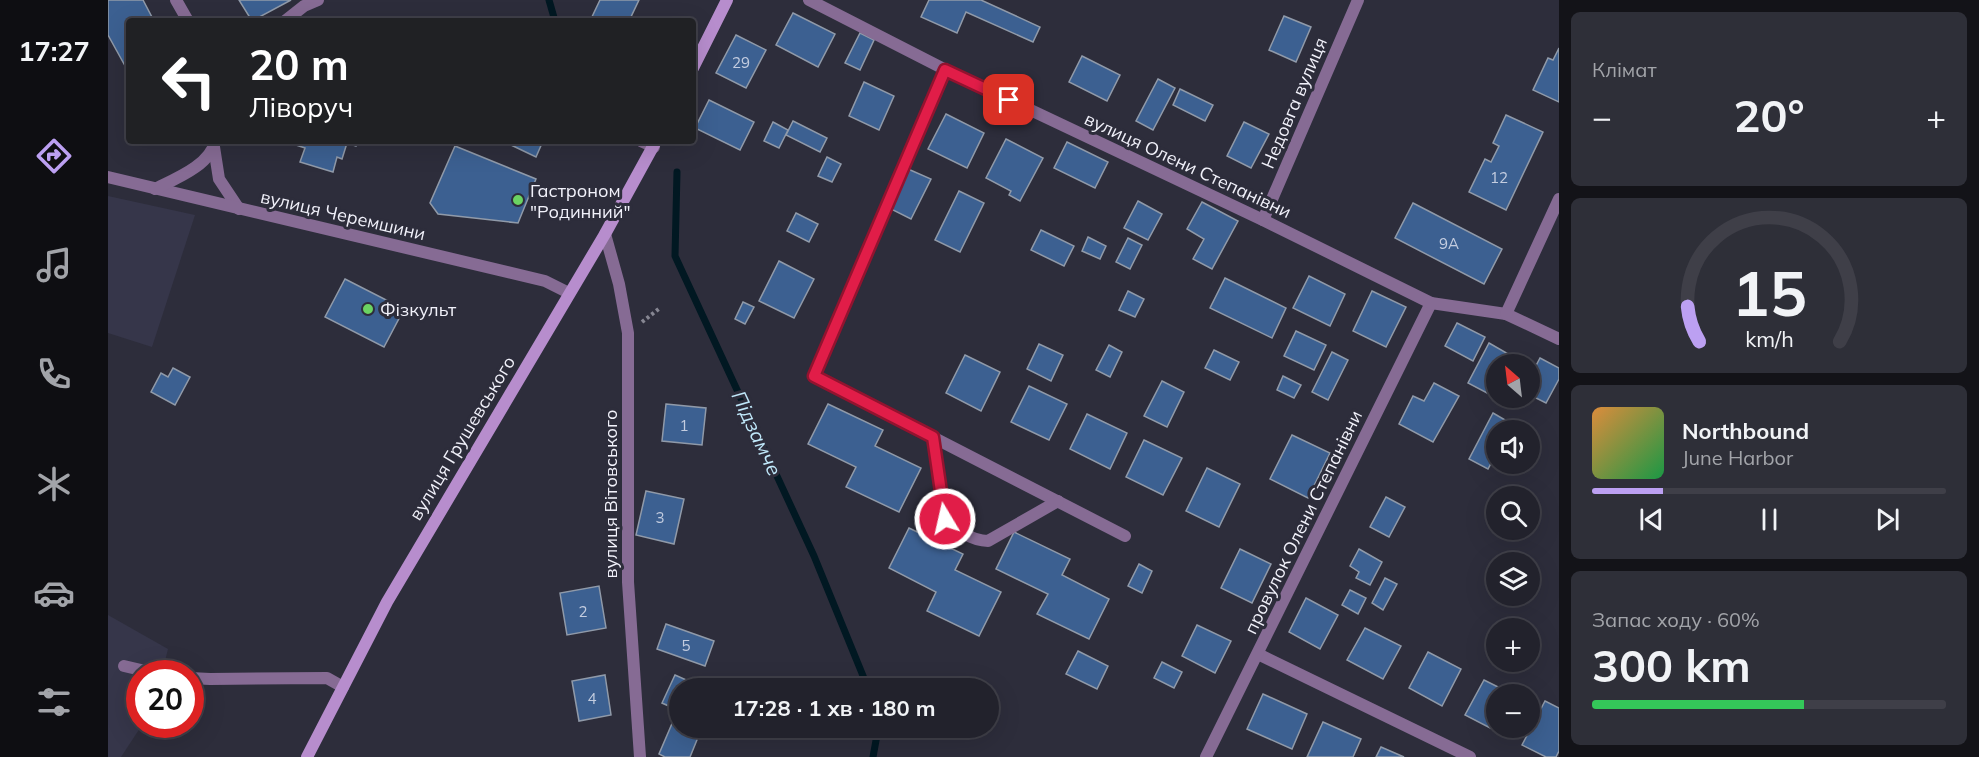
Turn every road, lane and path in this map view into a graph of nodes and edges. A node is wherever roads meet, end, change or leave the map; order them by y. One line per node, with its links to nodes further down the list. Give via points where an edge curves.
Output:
1 (176, 0): 6 (street)
2 (318, 0): 7 (street)
3 (727, 0): 8 (street)
4 (809, 0): 9 (street, вулиця Олени Степанівни)
5 (1358, 0): 16 (street, Недовга вулиця)
6 (186, 18)
7 (289, 18)
8 (696, 62)
9 (945, 70): 16 (street, вулиця Олени Степанівни); 22 (street, via 814,376)
10 (214, 144): 13 (street, via 196,168); 15 (street, via 219,179)
11 (655, 144): 17 (street, вулиця Грушевського)
12 (108, 177): 13 (street, вулиця Черемшини)
13 (155, 189): 15 (street, вулиця Черемшини)
14 (1559, 199): 20 (street)
15 (239, 209): 18 (street, вулиця Черемшини, via 545,281)
16 (1263, 220): 19 (street, вулиця Олени Степанівни)
17 (605, 234): 18 (street, вулиця Грушевського); 29 (street, вулиця Вітовського, via 628,333 628,582)
18 (569, 293): 27 (street, вулиця Грушевського, via 387,602)
19 (1431, 303): 20 (street, вулиця Олени Степанівни); 25 (street, провулок Олени Степанівни)
20 (1506, 314): 21 (street, вулиця Олени Степанівни)
21 (1559, 339)
22 (933, 437): 23 (street); 23 (street, via 945,519 977,539 988,541)
23 (1058, 501): 24 (street)
24 (1125, 536)
25 (1258, 654): 30 (street, провулок Олени Степанівни); 31 (street)
26 (204, 679): 27 (street, via 327,678)
27 (343, 687): 28 (street, вулиця Грушевського)
28 (307, 757)
29 (640, 757)
30 (1206, 757)
31 (1470, 757)

